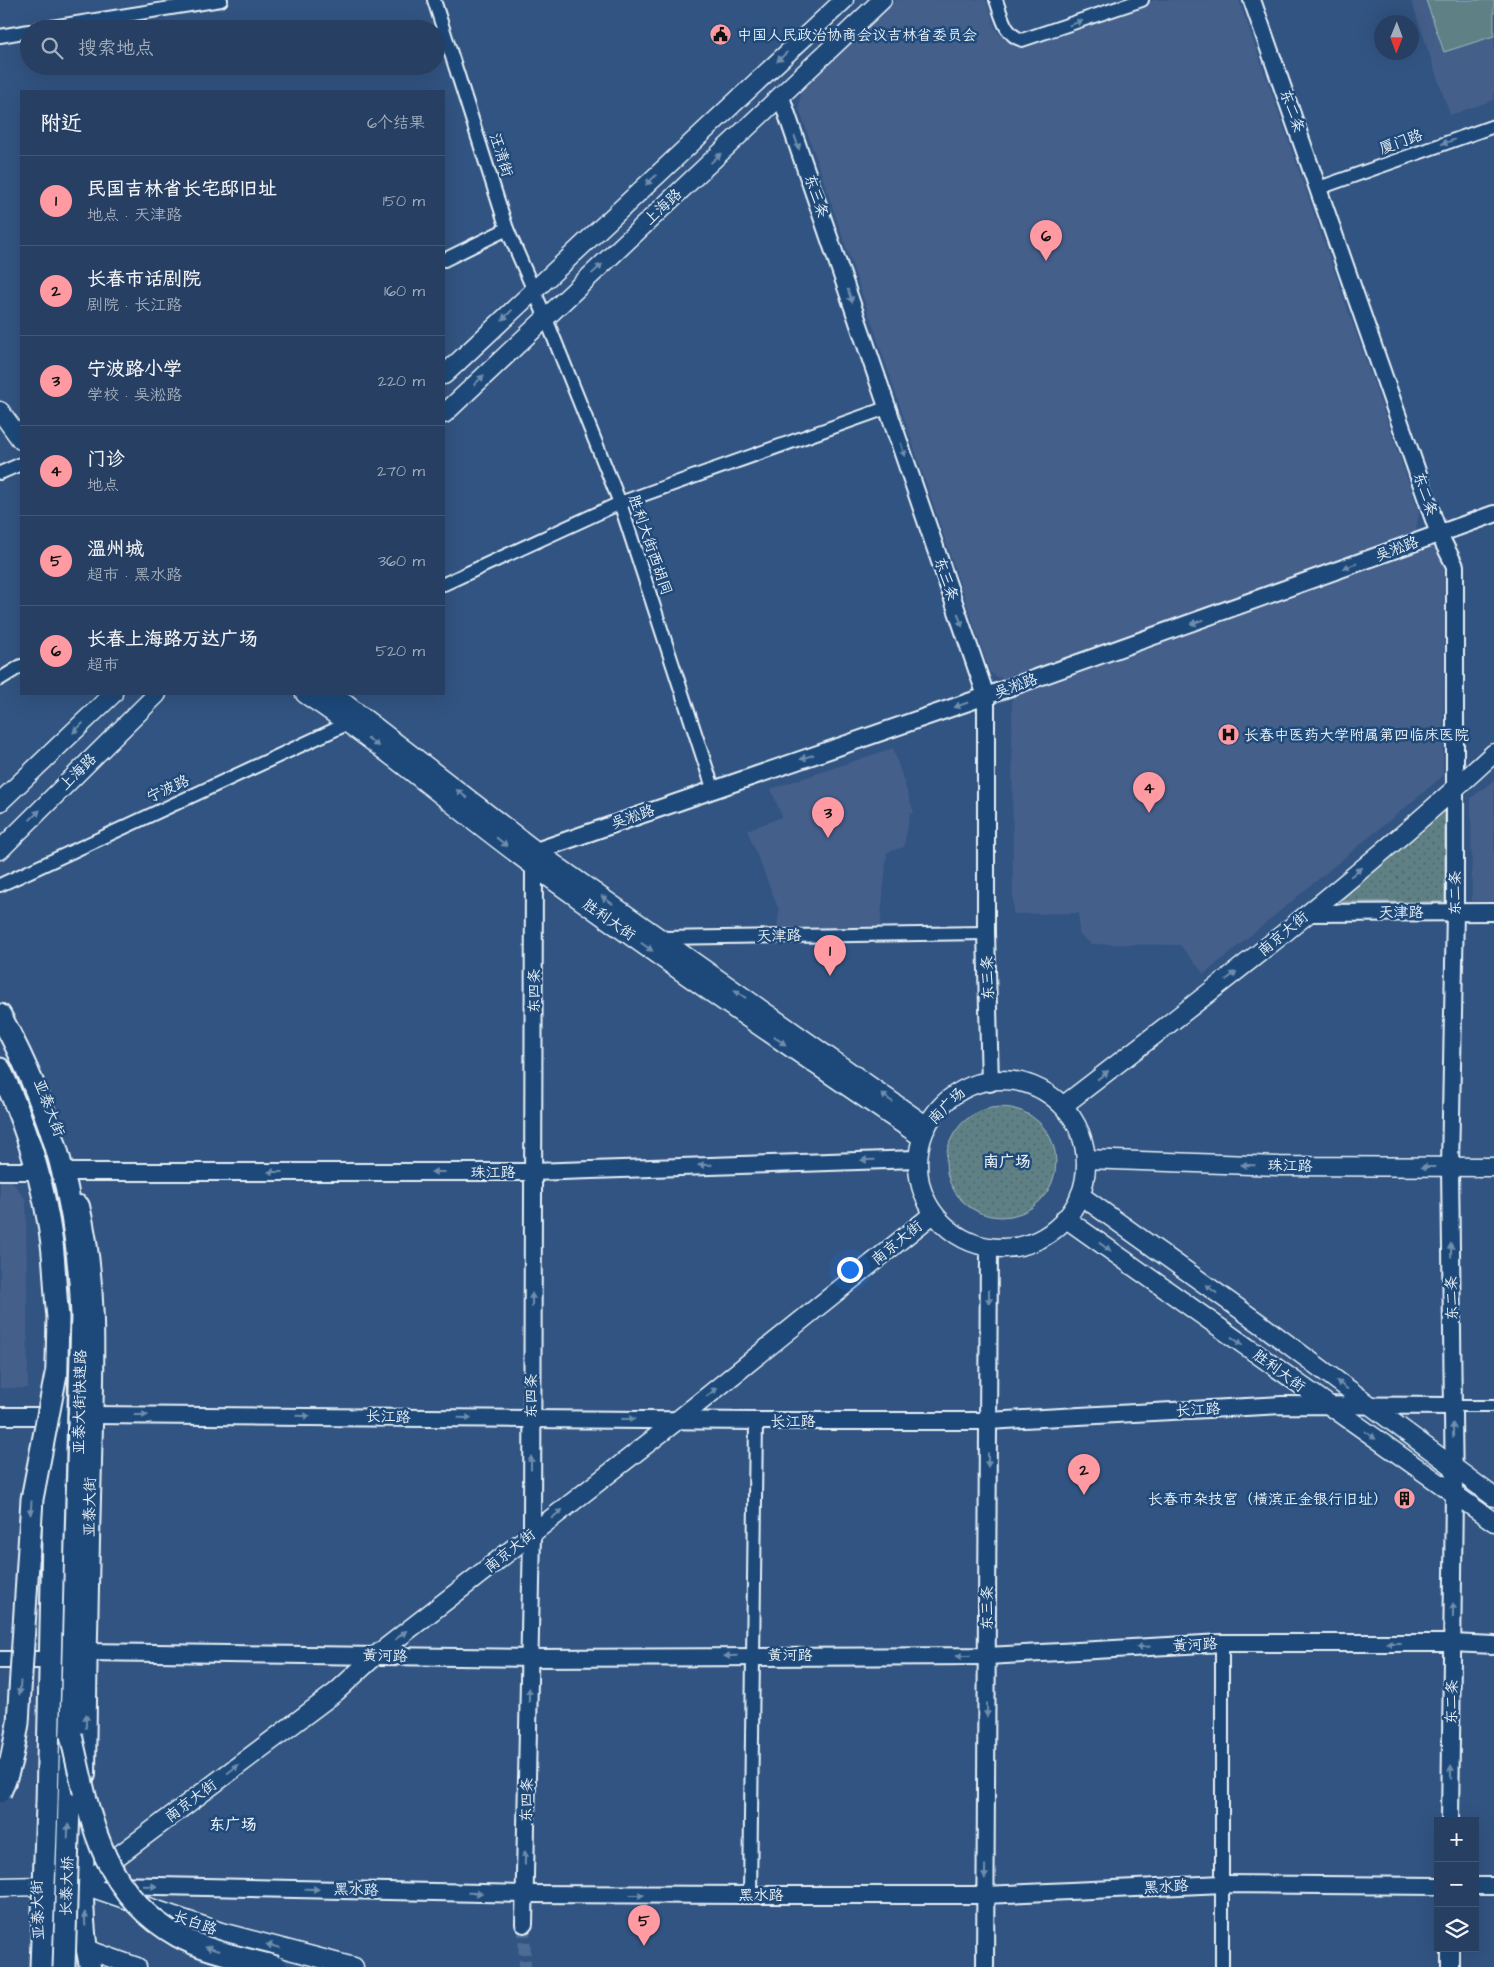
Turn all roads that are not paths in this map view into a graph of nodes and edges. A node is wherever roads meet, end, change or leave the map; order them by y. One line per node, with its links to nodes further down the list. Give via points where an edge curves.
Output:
1 (221, 0): 8 (street)
2 (434, 0): 9 (street, 汪清街)
3 (844, 0): 18 (main road, 上海路, one-way to 18)
4 (882, 0): 13 (main road, 上海路)
5 (996, 0): 6 (street, one-way to 6, via 1006,30 1022,40)
6 (1142, 0)
7 (1252, 0): 15 (street, 东二条)
8 (95, 20)
9 (440, 20)
10 (20, 33): 12 (street)
11 (445, 35): 16 (street, 汪清街)
12 (0, 36)
13 (781, 96): 19 (main road, 上海路, one-way to 13); 21 (street, 东三条, one-way to 21)
14 (1494, 126): 15 (street, 厦门路, one-way to 15)
15 (1319, 188): 29 (street, 东二条)
16 (507, 229): 17 (street); 18 (street, 汪清街)
17 (445, 260)
18 (533, 289): 19 (street, 汪清街); 20 (main road, 上海路, one-way to 20)
19 (546, 316): 23 (main road, 上海路, one-way to 19); 27 (street, 胜利大街西胡同)
20 (445, 374)
21 (889, 407): 27 (street); 37 (street, 东三条, one-way to 37)
22 (0, 411): 24 (main road)
23 (445, 413)
24 (20, 439)
25 (20, 464): 26 (street)
26 (0, 473)
27 (620, 503): 30 (street); 40 (street, 胜利大街西胡同)
28 (1494, 514): 29 (street, 吴淞路)
29 (1439, 534): 37 (street, 吴淞路, one-way to 37); 41 (street, 东二条, via 1455,566)
30 (445, 584)
31 (20, 667): 32 (street)
32 (0, 679)
33 (112, 695): 42 (main road, one-way to 42)
34 (156, 695): 43 (main road, 上海路, one-way to 34)
35 (307, 695): 38 (main road, 胜利大街)
36 (334, 695): 44 (main road, 胜利大街, one-way to 36)
37 (986, 696): 40 (street, 吴淞路, one-way to 40); 49 (street, 东三条)
38 (349, 723): 44 (main road, 胜利大街, one-way to 44); 45 (street, 宁波路)
39 (1494, 753): 41 (main road, 南京大街)
40 (713, 788): 44 (street, 吴淞路)
41 (1455, 788): 46 (street, 东二条); 48 (main road, 南京大街, one-way to 41)
42 (0, 802)
43 (0, 850)
44 (535, 859): 50 (main road, 胜利大街, one-way to 44); 57 (main road, 胜利大街, one-way to 57, via 724,1002); 65 (street, 东四条)
45 (0, 885)
46 (1455, 912): 47 (street, 天津路); 48 (street, 天津路); 60 (street, 东二条)
47 (1494, 912)
48 (1308, 913): 56 (main road, 南京大街, one-way to 48, via 1236,973)
49 (986, 933): 50 (street, 天津路); 55 (street, 东三条)
50 (661, 938): 57 (main road, 胜利大街, one-way to 50)
51 (0, 1003): 64 (main road, 亚泰大街, via 54,1113)
52 (0, 1014): 97 (highway, 亚泰大街快速路, via 30,1072 51,1128 68,1191 80,1274 82,1316)
53 (0, 1070): 70 (highway, 亚泰大街快速路, via 28,1137 52,1244 58,1316)
54 (0, 1081): 63 (main road, 亚泰大街, via 22,1137)
55 (990, 1083): 56 (main road, 南广场, via 1037,1085); 57 (main road, 南广场, via 966,1085)
56 (1064, 1105): 59 (main road, 南广场, via 1079,1128)
57 (924, 1131): 58 (main road, 南广场)
58 (916, 1159): 65 (street, 珠江路, one-way to 65); 67 (main road, 南广场, via 918,1179)
59 (1086, 1159): 60 (main road, 珠江路, one-way to 59, via 1279,1166); 66 (main road, 南广场)
60 (1450, 1167): 61 (main road, 珠江路); 73 (street, 东二条, one-way to 60)
61 (1494, 1167)
62 (0, 1171): 63 (street)
63 (31, 1171): 77 (main road, 亚泰大街, via 41,1211 49,1275)
64 (70, 1172): 65 (street, 珠江路, one-way to 64); 75 (main road, 亚泰大街, via 87,1239 91,1280)
65 (532, 1172): 78 (street, 东四条, one-way to 65)
66 (1080, 1195): 68 (main road, 南广场); 72 (main road, 胜利大街, one-way to 66)
67 (933, 1214): 69 (main road, 南广场, via 954,1233); 79 (main road, 南京大街, one-way to 67)
68 (1066, 1218): 69 (main road, 南广场, via 1048,1234 1030,1242); 71 (main road, 胜利大街, one-way to 71)
69 (989, 1249): 81 (street, 东三条, one-way to 81)
70 (56, 1374): 98 (highway, one-way to 98, bridge, via 32,1499 18,1723 13,1756); 100 (highway, 亚泰大街快速路, bridge)
71 (1327, 1405): 72 (street, 长江路); 81 (street, 长江路); 83 (main road, 胜利大街, one-way to 83)
72 (1369, 1405): 73 (street, 长江路); 82 (main road, 胜利大街)
73 (1453, 1406): 74 (street, 长江路); 82 (street, 东二条, one-way to 73)
74 (1494, 1406)
75 (92, 1415): 78 (street, 长江路, one-way to 78); 90 (main road, 亚泰大街)
76 (0, 1416): 77 (street)
77 (48, 1416): 96 (main road, 亚泰大街)
78 (531, 1419): 79 (street, 长江路, one-way to 79); 86 (street, 东四条, one-way to 78)
79 (679, 1419): 80 (street, 长江路); 86 (main road, 南京大街, one-way to 79)
80 (756, 1421): 81 (street, 长江路); 91 (street)
81 (988, 1421): 93 (street, 东三条, one-way to 93)
82 (1454, 1466): 83 (street, 东二条); 84 (main road, 胜利大街)
83 (1454, 1493): 85 (main road, 胜利大街); 88 (street, 东二条, one-way to 83)
84 (1494, 1497)
85 (1494, 1522)
86 (532, 1534): 92 (main road, 南京大街, one-way to 86); 94 (street, 东四条)
87 (1222, 1643): 88 (street, 黄河路, one-way to 87); 93 (street, 黄河路, one-way to 93); 102 (street)
88 (1452, 1643): 89 (street, 黄河路); 101 (street, 东二条, one-way to 88)
89 (1494, 1645)
90 (86, 1652): 92 (street, 黄河路); 103 (main road, 亚泰大街, one-way to 90)
91 (752, 1655): 93 (street, 黄河路, one-way to 91); 94 (street, 黄河路, one-way to 94); 110 (street)
92 (375, 1656): 94 (street, 黄河路); 103 (main road, 南京大街, one-way to 92, via 336,1692)
93 (987, 1656): 111 (street, 东三条, one-way to 111)
94 (530, 1658): 109 (street, 东四条, one-way to 94)
95 (0, 1660): 96 (street)
96 (42, 1660): 104 (main road, 亚泰大街)
97 (71, 1735): 99 (highway, 亚泰大街快速路, bridge); 120 (highway, one-way to 97, bridge, via 205,1947 179,1936 144,1912 128,1894 114,1875 93,1829)
98 (0, 1792)
99 (69, 1804): 117 (highway, 长泰大桥, one-way to 99, bridge)
100 (47, 1805): 116 (highway, 长泰大桥, bridge)
101 (1450, 1817)
102 (1223, 1884): 105 (street, 黑水路); 111 (street, 黑水路); 123 (street)
103 (84, 1885): 104 (main road, 长白路); 109 (street, 黑水路, one-way to 109); 114 (main road, 亚泰大街, one-way to 103); 121 (main road, 长白路, one-way to 103, via 221,1932)
104 (37, 1886): 108 (main road); 115 (street); 116 (main road, 亚泰大街)
105 (1434, 1886)
106 (1479, 1886): 107 (street)
107 (1494, 1886)
108 (0, 1887)
109 (524, 1894): 110 (street, 黑水路, one-way to 110); 112 (street, 东四条)
110 (750, 1895): 111 (street, 黑水路)
111 (984, 1895): 122 (street, 东三条)
112 (524, 1924)
113 (1450, 1952): 124 (street)
114 (88, 1958): 118 (street); 119 (main road)
115 (35, 1967)
116 (41, 1967)
117 (64, 1967)
118 (95, 1967)
119 (137, 1967)
120 (276, 1967)
121 (354, 1967)
122 (985, 1967)
123 (1222, 1967)
124 (1450, 1967)

